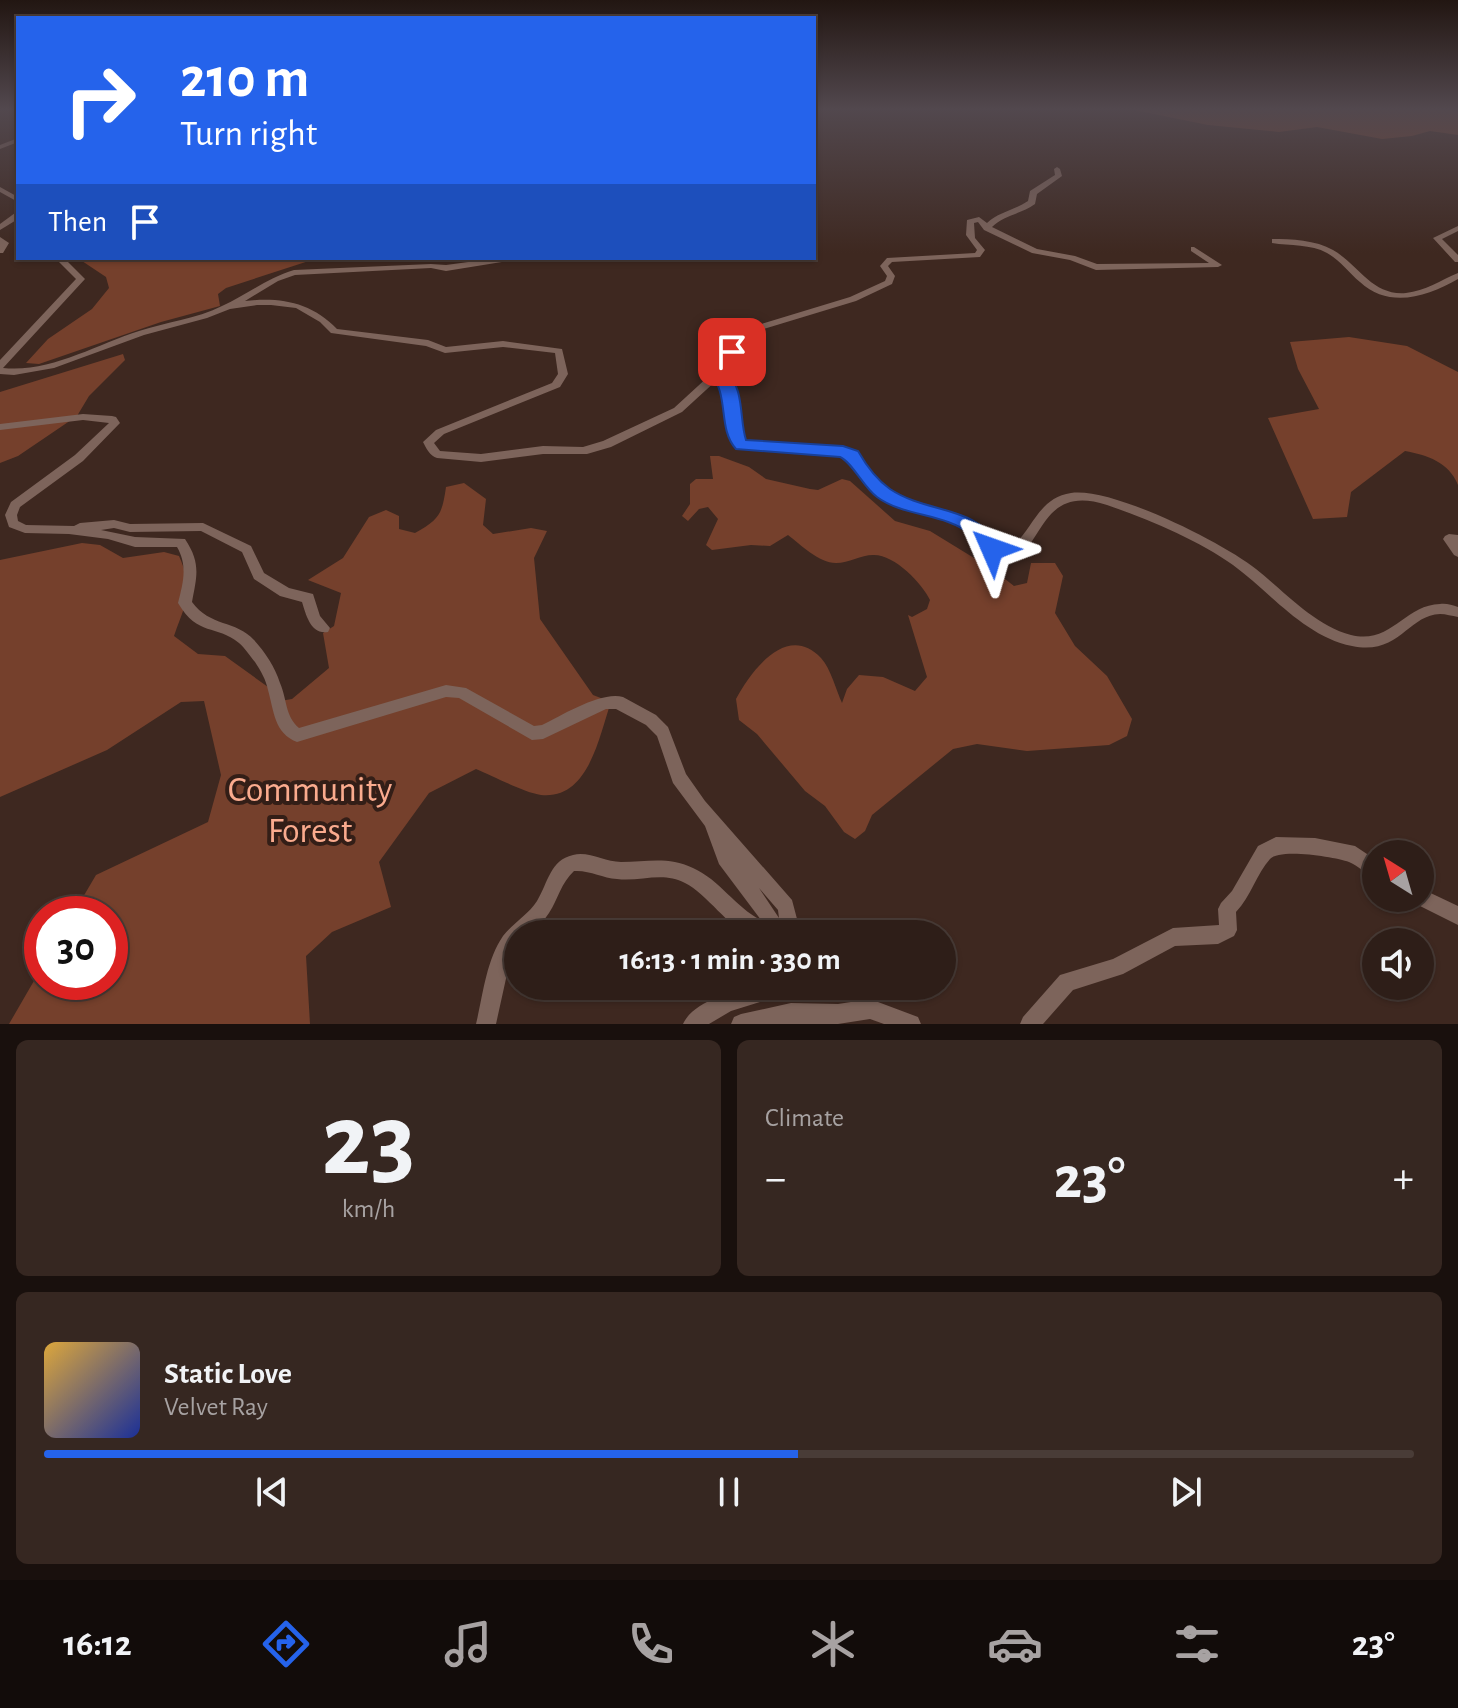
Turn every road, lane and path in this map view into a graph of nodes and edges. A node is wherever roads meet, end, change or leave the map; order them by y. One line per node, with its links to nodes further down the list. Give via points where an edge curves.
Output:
1 (1057, 169): 2 (street, via 1059,176 1033,193 1026,208 995,218)
2 (987, 228): 6 (street, via 1035,251 1096,267 1218,265); 14 (street, via 979,219 970,222 968,233 981,250 977,255 890,260 884,266 889,282 853,299 751,330)
3 (1458, 228): 10 (street, via 1437,238)
4 (0, 239): 7 (street, via 5,243)
5 (1275, 241): 11 (street, via 1320,247 1389,295 1425,293)
6 (1194, 249)
7 (0, 251)
8 (61, 260): 13 (street, via 81,279)
9 (501, 260): 12 (street, via 446,268 294,273 273,279)
10 (1458, 260)
11 (1458, 276)
12 (228, 307): 13 (street, via 38,369 8,373); 14 (street, via 281,301 329,322 334,331 416,340 445,350 503,344 559,351 563,374 556,385 440,432 428,442 437,454 457,458 583,451 607,444 678,410)
13 (0, 368)
14 (718, 373): 19 (street, via 731,396 742,445 843,451 883,493 962,522 1001,553 1024,544 1044,510 1086,496 1132,511 1232,558 1302,616 1347,639 1369,645 1385,641 1429,609)
15 (0, 427): 16 (street, via 83,417 115,423 99,442 15,505 11,515 13,524 25,529)
16 (69, 530): 20 (street, via 114,524 203,527 247,549 259,576 308,598 314,619); 21 (street, via 135,542 181,542 193,565 185,603 191,615 249,643 275,684 280,718 297,735 446,691 461,692 532,733 618,702 663,732 679,778)
17 (1458, 540): 18 (street, via 1449,539)
18 (1458, 552)
19 (1458, 612)
20 (323, 628)
21 (712, 822): 25 (street, via 786,906); 27 (street, via 725,858 771,919 766,931 751,925 698,880 676,870 660,866 619,872 580,862 560,874 537,916 507,947)
22 (1362, 860): 31 (street, via 1315,847 1276,845 1264,852 1227,909 1228,930 1173,937 1116,967 1067,982)
23 (1434, 904): 24 (street)
24 (1458, 916)
25 (789, 920)
26 (735, 1000): 28 (street)
27 (486, 1024)
28 (693, 1024)
29 (741, 1024): 30 (street, via 791,1013 870,1009)
30 (911, 1024)
31 (1030, 1024)

